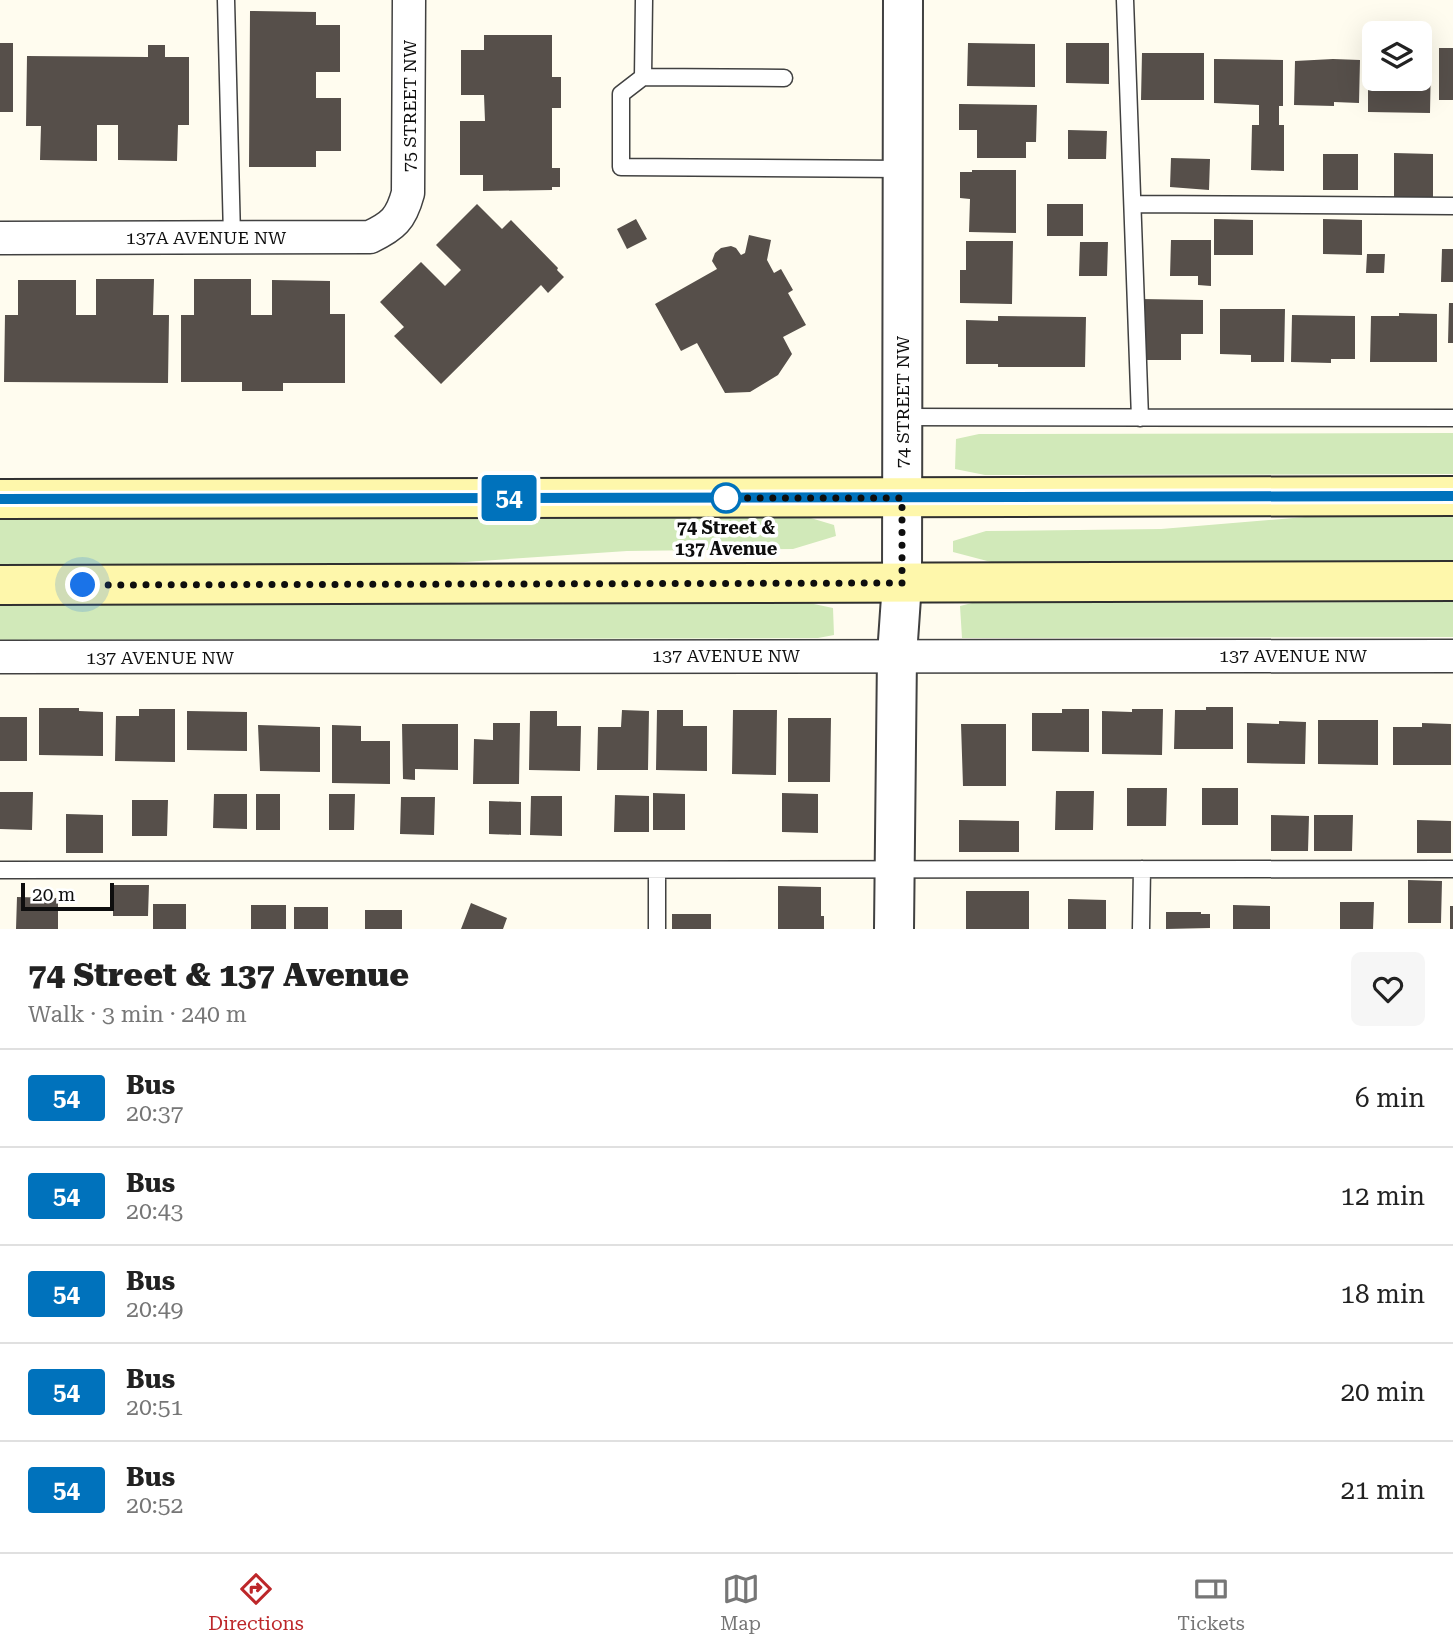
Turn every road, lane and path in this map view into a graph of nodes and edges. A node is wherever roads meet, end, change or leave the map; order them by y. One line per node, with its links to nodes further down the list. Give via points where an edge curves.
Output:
1 (226, 0): 12 (lane)
2 (409, 0): 11 (street, 75 STREET NW, via 408,193)
3 (644, 0): 6 (lane)
4 (903, 0): 8 (street, 74 STREET NW)
5 (1125, 0): 9 (lane)
6 (643, 77): 7 (lane); 8 (lane, via 621,94 621,167)
7 (784, 78)
8 (903, 169): 14 (street, 74 STREET NW)
9 (1133, 204): 10 (lane); 15 (lane)
10 (1453, 206)
11 (403, 212): 12 (street, 137A AVENUE NW, via 389,228 370,237)
12 (232, 236): 13 (street, 137A AVENUE NW)
13 (0, 238)
14 (902, 417): 15 (lane); 18 (street, 74 STREET NW)
15 (1140, 418): 16 (lane)
16 (1453, 418)
17 (1453, 496): 18 (main road)
18 (902, 498): 19 (main road); 21 (street, 74 STREET NW)
19 (0, 499)
20 (1453, 581): 21 (main road)
21 (902, 583): 22 (main road); 23 (street, 74 STREET NW)
22 (0, 585)
23 (897, 655): 24 (street, 137 AVENUE NW); 25 (street, 137 AVENUE NW); 26 (street, 74 STREET NW)
24 (1453, 656)
25 (0, 657)
26 (894, 869): 27 (lane); 30 (lane); 32 (street, 74 STREET NW)
27 (1142, 869): 28 (lane); 33 (lane)
28 (1453, 869)
29 (0, 870): 30 (lane)
30 (657, 870): 31 (lane)
31 (657, 929)
32 (894, 929)
33 (1142, 929)

